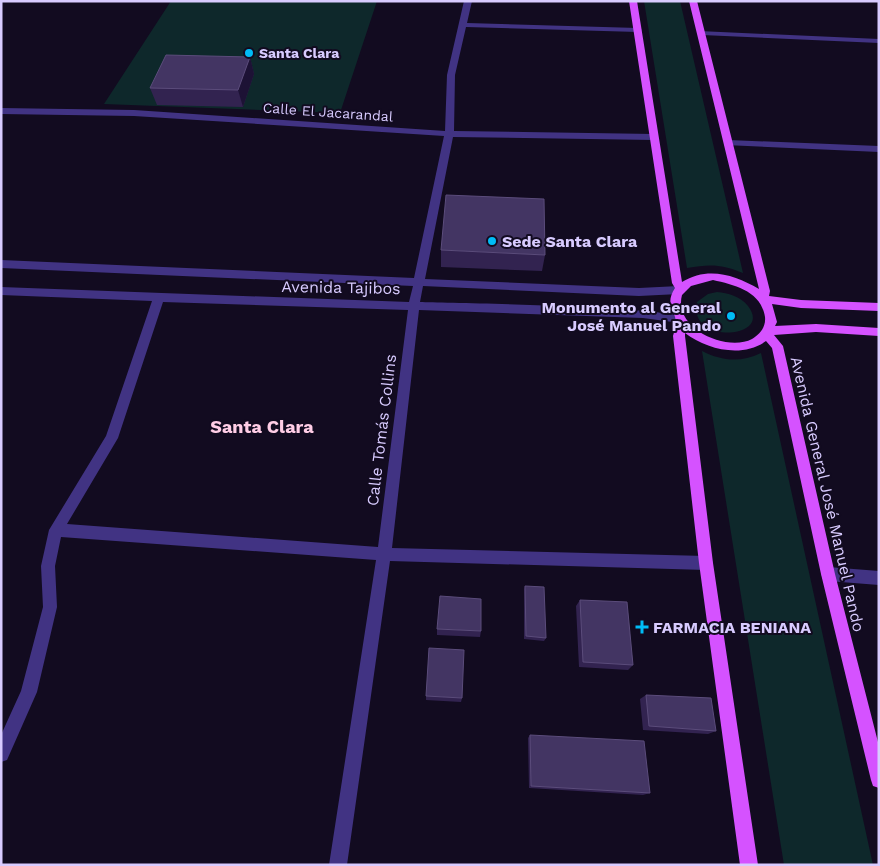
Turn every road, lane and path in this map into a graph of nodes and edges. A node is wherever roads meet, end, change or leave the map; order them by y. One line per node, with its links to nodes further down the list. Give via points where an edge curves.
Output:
1 (468, 1): 4 (street, Calle Tomás Collins)
2 (633, 1): 5 (main road)
3 (693, 1): 6 (main road)
4 (463, 25): 5 (street); 9 (street, Calle Tomás Collins, via 452,75)
5 (638, 30): 10 (main road)
6 (702, 33): 7 (street); 11 (main road)
7 (879, 41)
8 (1, 111): 9 (street, Calle El Jacarandal, via 134,113)
9 (449, 134): 10 (street, Calle El Jacarandal); 14 (street, Calle Tomás Collins)
10 (654, 137): 15 (main road)
11 (728, 143): 12 (street); 17 (main road, via 765,291)
12 (879, 149)
13 (1, 264): 14 (street, Avenida Tajibos)
14 (418, 283): 15 (street, Avenida Tajibos, via 639,292); 19 (street, Calle Tomás Collins)
15 (680, 289): 17 (main road, via 700,277 727,277 753,288); 21 (main road, via 675,309)
16 (1, 291): 18 (street, Avenida Tajibos)
17 (764, 298): 20 (main road, via 800,304); 22 (main road, via 772,316)
18 (158, 299): 19 (street, Avenida Tajibos); 24 (street, via 112,438)
19 (414, 305): 21 (street, Avenida Tajibos, via 643,314); 25 (street, Calle Tomás Collins)
20 (879, 307)
21 (681, 321): 22 (main road, via 704,340 734,347 759,341); 26 (main road, via 678,336)
22 (768, 332): 23 (main road, via 816,328); 27 (main road, Avenida General José Manuel Pando, via 776,346)
23 (879, 332)
24 (56, 530): 25 (street); 29 (street, via 48,566 50,607 29,692)
25 (384, 554): 26 (street); 31 (street, Calle Tomás Collins)
26 (706, 563): 32 (main road)
27 (828, 574): 28 (street); 30 (main road, Avenida General José Manuel Pando)
28 (879, 578)
29 (1, 754)
30 (879, 780)
31 (338, 865)
32 (749, 865)

